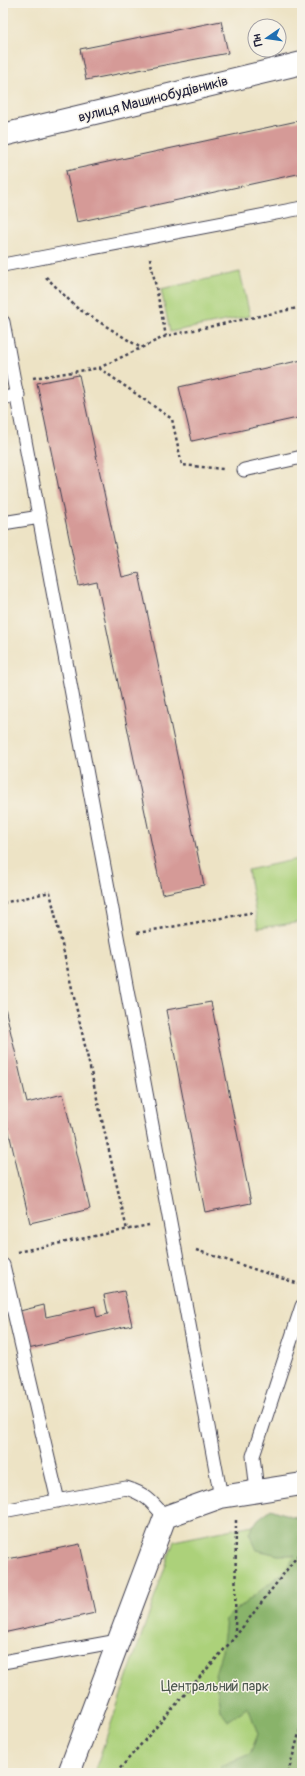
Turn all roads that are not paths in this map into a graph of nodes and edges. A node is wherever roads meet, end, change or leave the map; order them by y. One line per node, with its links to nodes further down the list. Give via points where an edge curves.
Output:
1 (302, 63): 2 (street, вулиця Машинобудівників)
2 (3, 135)
3 (302, 208): 4 (lane)
4 (3, 264)
5 (3, 322): 6 (lane)
6 (18, 395): 7 (lane); 10 (lane)
7 (3, 398)
8 (302, 457): 9 (lane)
9 (244, 470)
10 (40, 517): 11 (lane); 16 (lane)
11 (3, 523)
12 (3, 1265): 17 (lane)
13 (302, 1306): 15 (lane, via 253,1456)
14 (302, 1484): 15 (street)
15 (257, 1491): 16 (street)
16 (221, 1497): 19 (street)
17 (58, 1501): 18 (lane); 19 (lane, via 126,1488 151,1500)
18 (3, 1511)
19 (165, 1517): 20 (street)
20 (118, 1642): 21 (lane); 22 (street)
21 (3, 1662)
22 (69, 1773)

